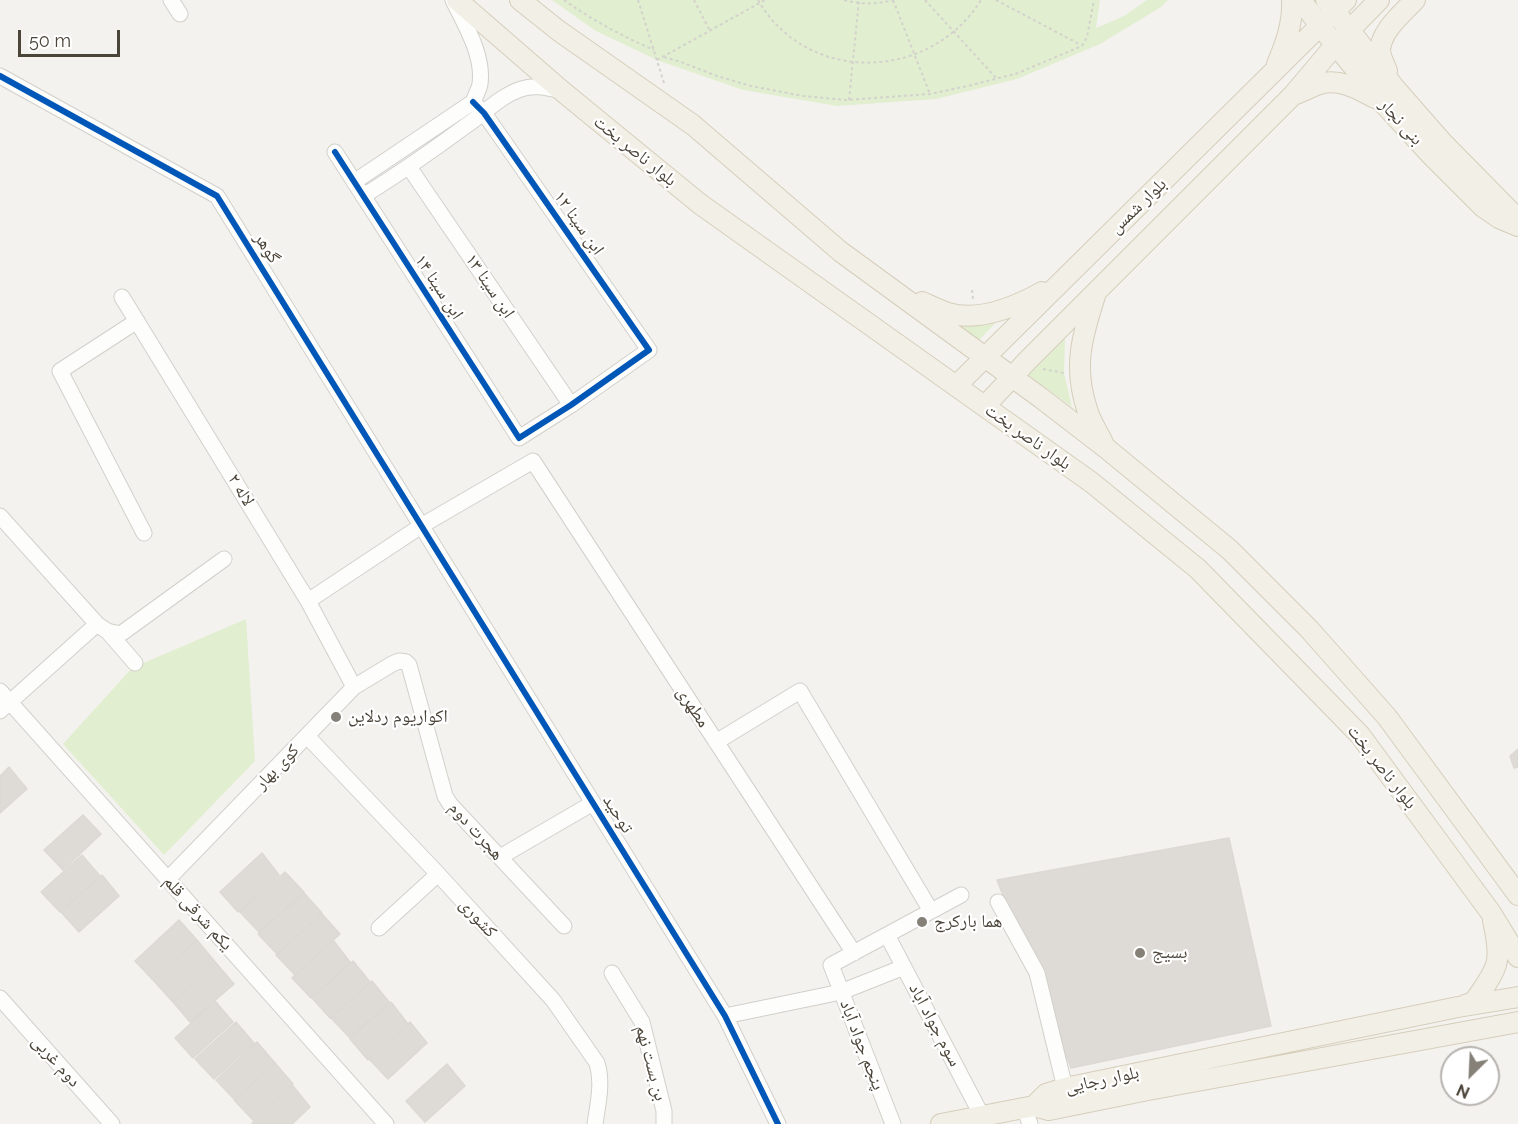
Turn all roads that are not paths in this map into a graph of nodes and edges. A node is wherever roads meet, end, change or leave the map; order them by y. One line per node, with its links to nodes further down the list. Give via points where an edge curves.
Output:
1 (171, 0): 9 (street)
2 (455, 0): 15 (main road, بلوار ناصر بخت); 18 (street, via 480,66)
3 (520, 0): 24 (main road, بلوار ناصر بخت, via 672,110 841,252)
4 (1292, 0): 13 (main road, via 1287,40)
5 (1301, 0): 10 (main road, بنی نجار)
6 (1379, 0): 11 (main road, بلوار شمس)
7 (1415, 0): 16 (main road, via 1383,38 1380,54)
8 (1336, 4): 10 (main road, بلوار شمس); 11 (main road, بنی نجار)
9 (180, 14)
10 (1320, 26): 12 (main road, بنی نجار); 13 (main road, بلوار شمس)
11 (1350, 29): 12 (main road, بلوار شمس); 16 (main road, بنی نجار)
12 (1336, 44): 16 (main road, بنی نجار); 17 (main road, بلوار شمس)
13 (1273, 72): 23 (main road, بلوار شمس)
14 (0, 76): 35 (street, گوهر, via 217,196)
15 (562, 91): 18 (street, via 539,86 523,88); 30 (main road, بلوار ناصر بخت, via 700,204)
16 (1389, 95): 16 (main road, بنی نجار, via 1431,155 1483,207 1518,226 1510,211); 17 (main road, via 1338,82 1323,83)
17 (1293, 96): 25 (main road, بلوار شمس)
18 (478, 108): 20 (street); 21 (street); 31 (street, ابن سینا ۱۲, via 649,350)
19 (335, 152): 21 (street, ابن سینا ۱۴)
20 (410, 167): 22 (street); 31 (street, ابن سینا ۱۳)
21 (354, 182): 22 (street, ابن سینا ۱۴)
22 (363, 196): 31 (street, ابن سینا ۱۴, via 519,438)
23 (1060, 282): 24 (main road, via 1023,302 975,315 949,313); 28 (main road, بلوار شمس)
24 (895, 292): 28 (main road, بلوار ناصر بخت)
25 (1096, 292): 29 (main road, بلوار شمس); 33 (main road, via 1085,328 1079,371 1087,412)
26 (122, 297): 27 (street, لاله ۲)
27 (137, 321): 36 (street, via 60,371); 38 (street, لاله ۲)
28 (985, 357): 29 (main road, بلوار ناصر بخت); 30 (main road, بلوار شمس)
29 (1012, 377): 32 (main road, بلوار شمس); 33 (main road, بلوار ناصر بخت)
30 (956, 386): 32 (main road, بلوار ناصر بخت)
31 (571, 405)
32 (985, 406): 54 (main road, بلوار ناصر بخت, via 1091,482 1198,569 1360,735)
33 (1106, 448): 51 (main road, بلوار ناصر بخت, via 1230,550 1309,629 1388,717)
34 (0, 516): 39 (street)
35 (421, 526): 38 (street); 45 (street, مطهری, via 533,461); 46 (street, توحید)
36 (144, 533)
37 (224, 559): 39 (street)
38 (308, 600): 42 (street, لاله ۲)
39 (110, 630): 40 (street); 43 (street)
40 (135, 663)
41 (392, 664): 42 (street, کوی بهار); 47 (street, هجرت دوم, via 399,661 409,665 445,796)
42 (354, 687): 44 (street, کوی بهار)
43 (3, 702): 49 (street, یکم شرقی قلم)
44 (307, 736): 48 (street, کشوری); 49 (street, کوی بهار)
45 (716, 742): 53 (street, via 800,691); 58 (street, مطهری)
46 (593, 803): 47 (street); 66 (street, توحید)
47 (500, 857): 55 (street, هجرت دوم)
48 (438, 874): 56 (street); 75 (street, کشوری, via 553,1000 597,1063 600,1087)
49 (168, 879): 74 (street, یکم شرقی قلم)
50 (961, 895): 53 (street)
51 (1518, 895)
52 (998, 902): 70 (street, via 1037,973)
53 (931, 911): 57 (street)
54 (1491, 913): 59 (main road, بلوار ناصر بخت); 65 (main road, via 1497,939 1496,963 1474,1002)
55 (564, 926)
56 (379, 928)
57 (887, 935): 58 (street); 60 (street, سوم جواد آباد)
58 (854, 953): 62 (street, پنجم جواد آباد, via 831,965)
59 (1518, 957)
60 (904, 967): 62 (street); 72 (street, سوم جواد آباد)
61 (612, 973): 76 (street, بن بست نهم, via 642,1022)
62 (841, 992): 66 (street); 78 (street, پنجم جواد آباد)
63 (1518, 997): 65 (main road, بلوار رجایی)
64 (0, 998): 73 (street, دوم غربی)
65 (1458, 1007): 70 (main road, بلوار رجایی)
66 (725, 1016): 77 (street, توحید)
67 (1518, 1022): 68 (main road, بلوار رجایی)
68 (1487, 1027): 69 (main road); 71 (main road, بلوار رجایی)
69 (1518, 1037)
70 (1065, 1088): 71 (main road, بلوار رجایی, via 1046,1094)
71 (1029, 1113): 72 (main road)
72 (976, 1119): 79 (main road)
73 (112, 1124)
74 (386, 1124)
75 (595, 1124)
76 (664, 1124)
77 (778, 1124)
78 (893, 1124)
79 (940, 1124)

